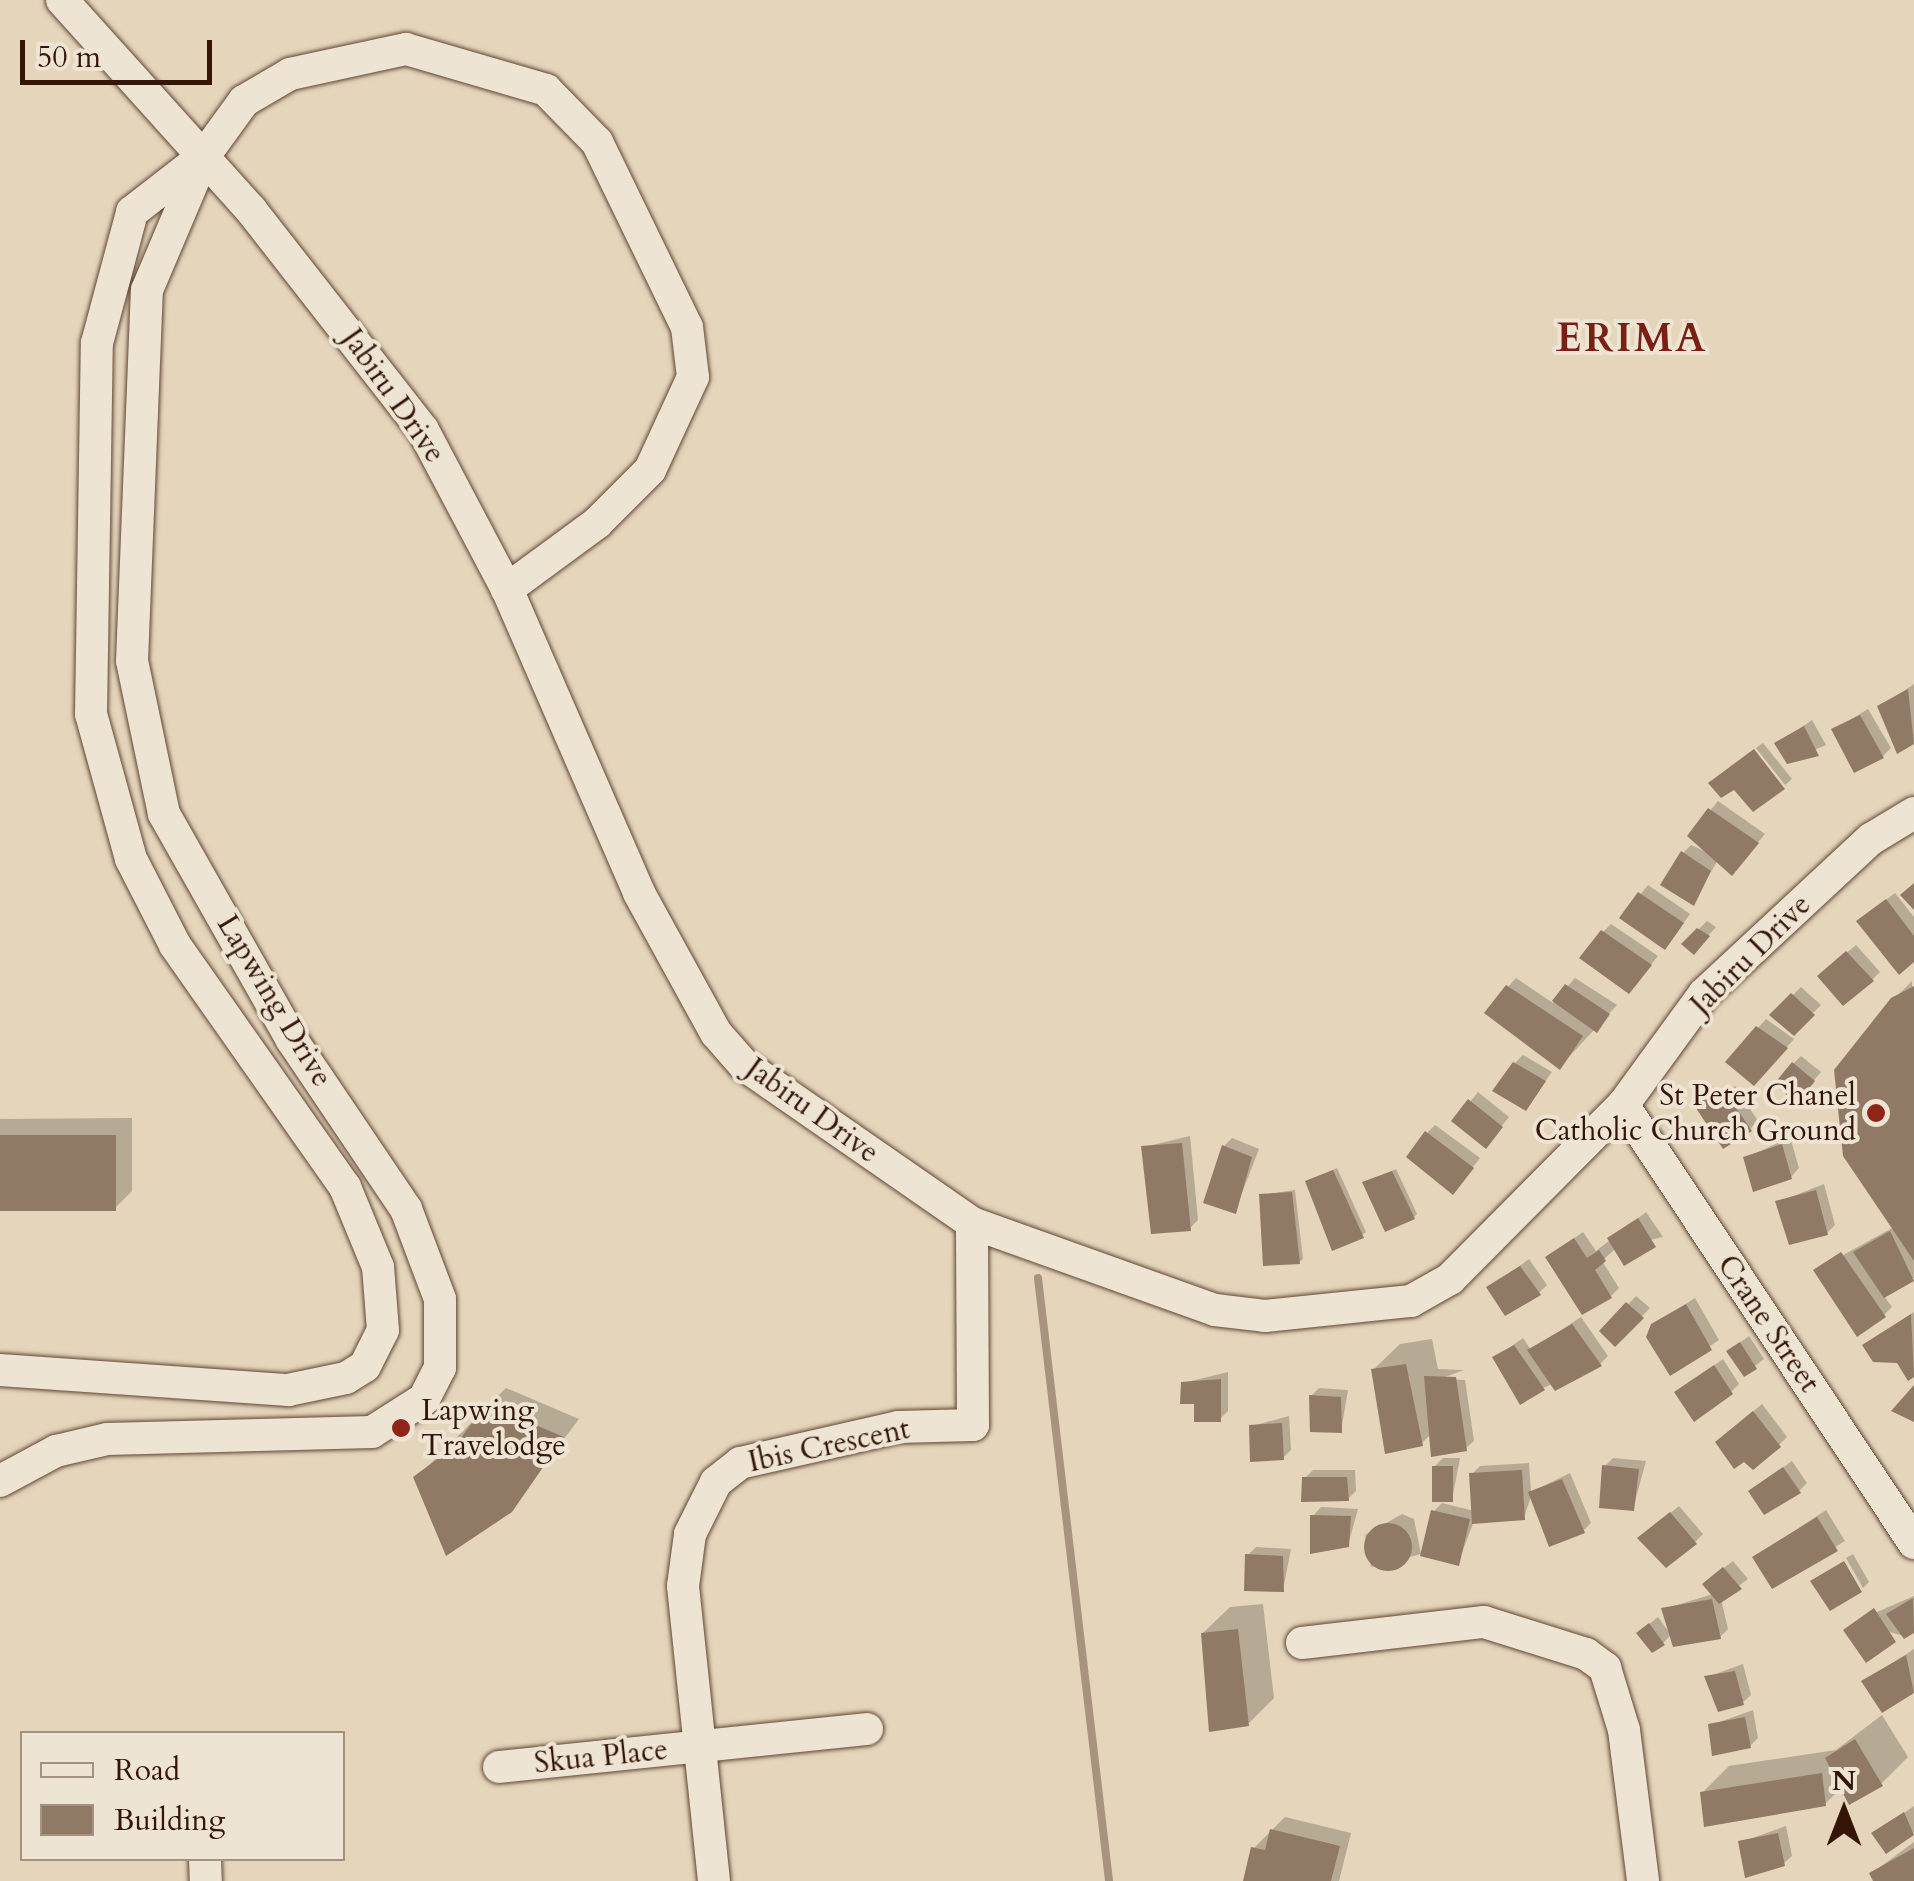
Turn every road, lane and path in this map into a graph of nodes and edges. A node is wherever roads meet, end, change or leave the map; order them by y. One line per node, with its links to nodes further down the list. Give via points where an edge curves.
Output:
1 (62, 0): 2 (street, Jabiru Drive)
2 (204, 156): 3 (street, Jabiru Drive, via 423,430); 3 (street, via 244,101 290,74 406,49 468,60 546,90 597,142 687,326 693,377 650,470); 7 (street, via 132,212 96,343 91,714 131,859 175,945 345,1187 378,1268 383,1330 365,1366 346,1378 288,1390); 8 (street, Lapwing Drive, via 142,313 132,661 148,770 164,814 292,1040 406,1209 440,1299 443,1351 424,1400 372,1432 107,1439 56,1451)
3 (507, 590): 6 (street, Jabiru Drive, via 640,893 716,1032 758,1075)
4 (1914, 814): 5 (street, Jabiru Drive, via 1871,839 1704,994)
5 (1623, 1104): 6 (street, Jabiru Drive, via 1450,1279 1373,1311 1215,1310); 9 (street, Crane Street)
6 (972, 1223): 12 (street, Ibis Crescent, via 973,1426 898,1427 770,1452 724,1471 704,1502 683,1586)
7 (0, 1370)
8 (0, 1481)
9 (1914, 1543)
10 (1302, 1643): 15 (street, via 1484,1622 1586,1654 1605,1668 1624,1730)
11 (866, 1729): 12 (street, Skua Place)
12 (702, 1747): 13 (street, Skua Place); 14 (street, Ibis Crescent)
13 (499, 1767)
14 (714, 1881)
15 (1643, 1881)

